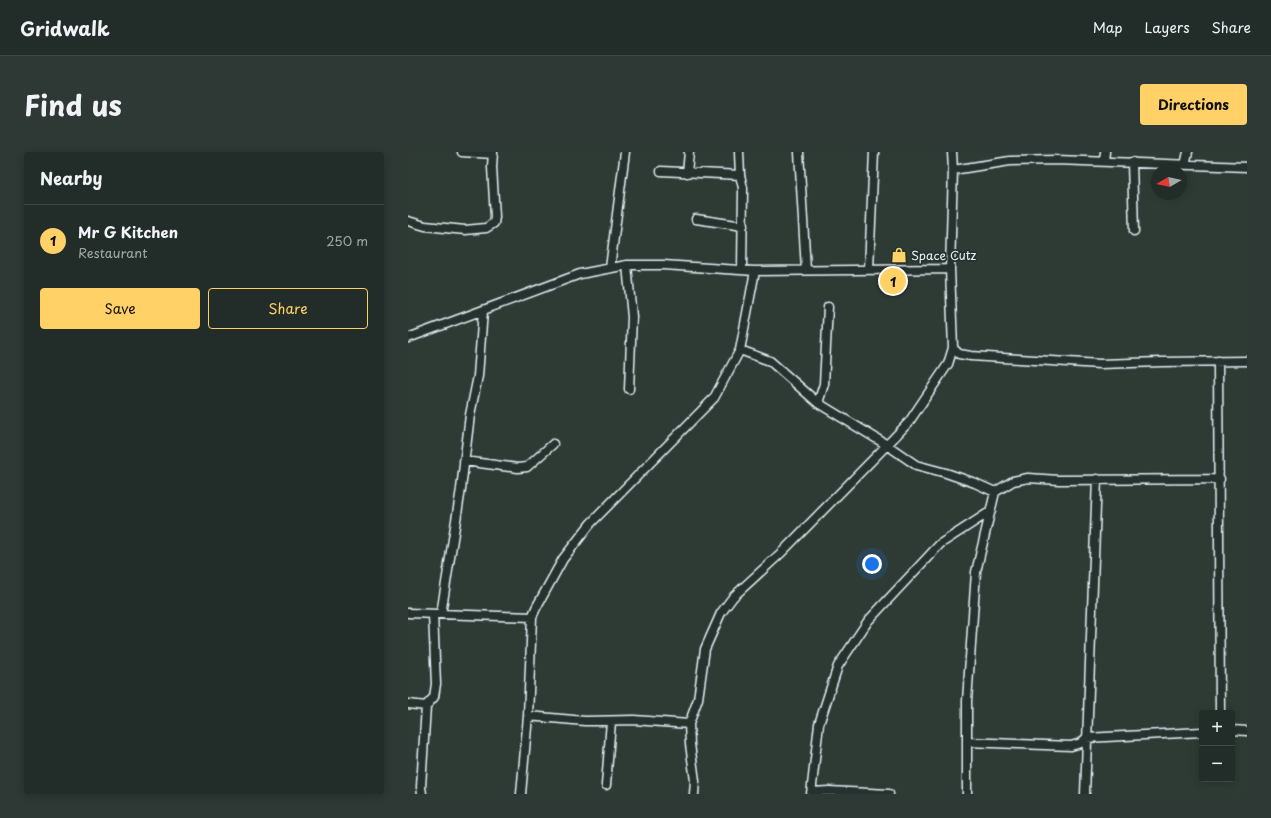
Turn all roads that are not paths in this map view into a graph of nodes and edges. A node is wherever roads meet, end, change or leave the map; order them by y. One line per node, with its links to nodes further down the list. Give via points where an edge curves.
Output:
1 (462, 152): 10 (street)
2 (625, 152): 26 (street)
3 (690, 152): 19 (street)
4 (739, 152): 20 (street)
5 (799, 152): 29 (street)
6 (874, 152): 30 (street)
7 (952, 152): 17 (street)
8 (1105, 152): 11 (street)
9 (1188, 152): 14 (street)
10 (493, 153): 22 (street, via 494,223 486,228 466,230 425,226)
11 (1104, 161): 12 (street); 17 (street, via 1010,161)
12 (1132, 162): 13 (street); 24 (street)
13 (1167, 164)
14 (1185, 164)
15 (1187, 165): 16 (street)
16 (1247, 167)
17 (953, 170): 27 (street)
18 (661, 171): 19 (street)
19 (687, 173): 20 (street)
20 (740, 175): 23 (street, via 744,188)
21 (696, 219): 23 (street)
22 (408, 221)
23 (743, 226): 28 (street)
24 (1134, 231)
25 (627, 265): 26 (street); 28 (street); 39 (street, via 632,317)
26 (610, 268): 33 (street, via 580,274)
27 (950, 269): 30 (street); 35 (street)
28 (742, 270): 31 (street)
29 (806, 270): 30 (street); 31 (street)
30 (868, 270)
31 (755, 271): 36 (street)
32 (828, 307): 40 (street, via 824,384)
33 (483, 311): 34 (street); 43 (street, via 478,376)
34 (408, 338)
35 (953, 348): 37 (street, via 959,354 971,356 1100,364); 42 (street, via 948,364 914,416)
36 (740, 350): 40 (street, via 770,361); 50 (street, via 714,398 591,523 563,560)
37 (1218, 361): 38 (street); 44 (street)
38 (1247, 362)
39 (629, 389)
40 (818, 403): 42 (street)
41 (553, 444): 43 (street, via 528,467)
42 (887, 445): 46 (street, via 916,465 946,473); 56 (street, via 782,552 733,597 721,613 705,649 698,699)
43 (464, 461): 49 (street)
44 (1220, 479): 45 (street); 53 (street)
45 (1097, 480): 46 (street, via 1028,478 1013,481); 60 (street)
46 (995, 492): 47 (street)
47 (991, 511): 61 (street, via 976,572 966,701); 63 (street, via 940,544 868,621 838,666 819,724)
48 (408, 613): 49 (street)
49 (438, 614): 50 (street); 52 (street, via 436,684 434,697)
50 (532, 617): 54 (street)
51 (408, 704): 52 (street)
52 (426, 706): 64 (street)
53 (1220, 710)
54 (528, 716): 55 (street); 65 (street)
55 (611, 721): 56 (street); 62 (street)
56 (689, 724): 66 (street)
57 (1235, 730): 58 (street)
58 (1247, 731)
59 (1199, 732): 60 (street)
60 (1086, 738): 61 (street, via 1081,743 1071,746); 69 (street)
61 (967, 742): 68 (street)
62 (606, 785)
63 (811, 793): 67 (street, via 829,791)
64 (422, 794)
65 (521, 794)
66 (694, 794)
67 (889, 794)
68 (967, 794)
69 (1085, 794)

